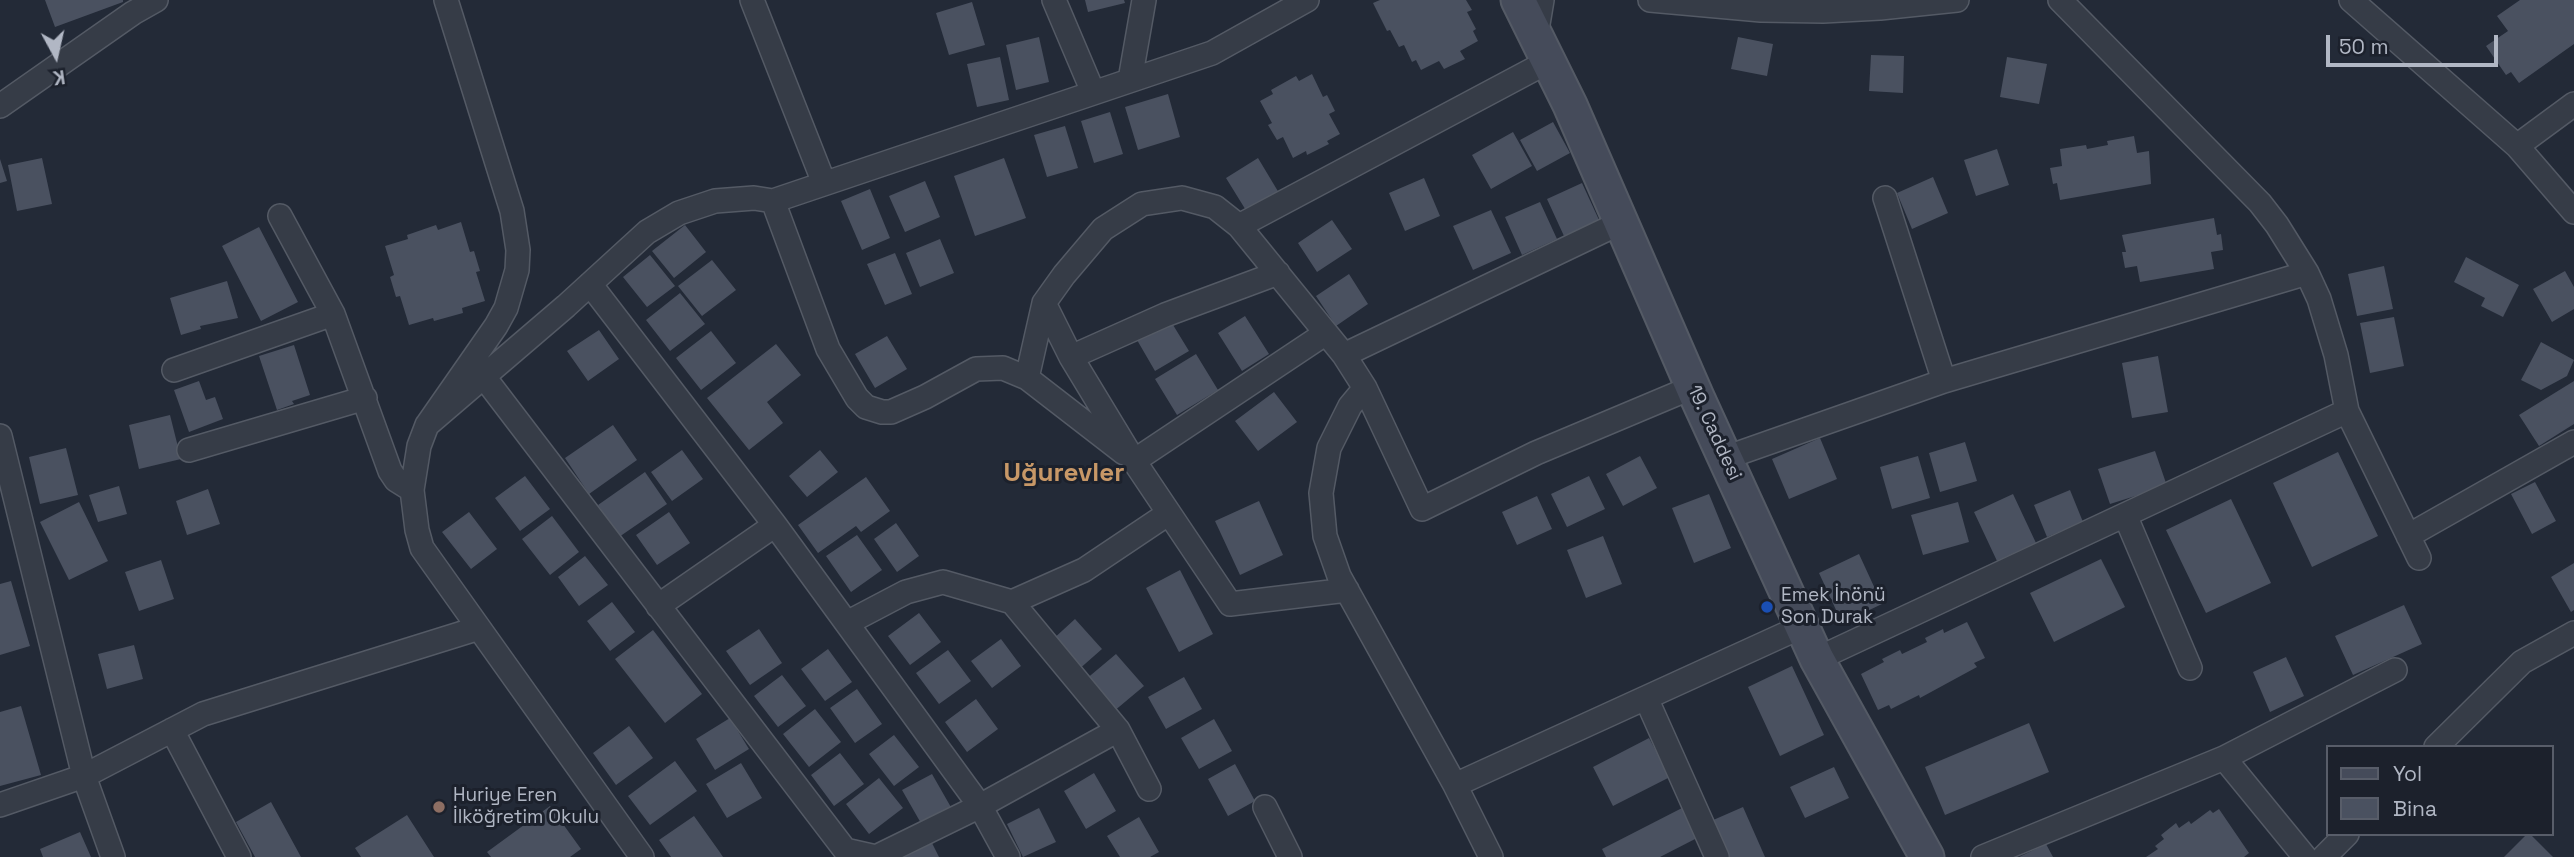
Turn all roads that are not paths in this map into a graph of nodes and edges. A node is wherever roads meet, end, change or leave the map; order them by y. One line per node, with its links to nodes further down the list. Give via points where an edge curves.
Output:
1 (156, 0): 17 (street)
2 (446, 0): 42 (street, via 512,211 518,250 512,289 496,326)
3 (752, 0): 19 (street)
4 (1054, 0): 15 (street)
5 (1144, 0): 14 (street)
6 (1307, 0): 14 (street, via 1212,52)
7 (1518, 0): 13 (street, 19. Caddesi)
8 (1542, 0): 13 (street)
9 (1650, 0): 10 (street, via 1823,11)
10 (1957, 0)
11 (2060, 0): 26 (street, via 2260,203)
12 (2351, 0): 18 (street)
13 (1543, 49): 24 (street, 19. Caddesi); 25 (street)
14 (1130, 80): 15 (street)
15 (1093, 92): 19 (street)
16 (2574, 104): 18 (street)
17 (0, 106)
18 (2518, 146): 22 (street)
19 (824, 183): 21 (street)
20 (1885, 198): 37 (street)
21 (773, 201): 28 (street, via 724,199 696,205 647,232); 36 (street, via 828,349 866,407 891,412 976,369 1003,368)
22 (2574, 212)
23 (280, 216): 30 (street)
24 (1622, 222): 32 (street); 38 (street, 19. Caddesi)
25 (1239, 226): 27 (street); 29 (street, via 1215,207 1182,198 1142,204 1103,229)
26 (2308, 273): 37 (street); 41 (street, via 2329,327)
27 (1278, 274): 31 (street); 33 (street, via 1165,315)
28 (590, 284): 35 (street); 51 (street)
29 (1044, 303): 33 (street); 36 (street)
30 (333, 314): 34 (street); 40 (street)
31 (1326, 333): 32 (street); 47 (street)
32 (1344, 355): 39 (street)
33 (1071, 357): 47 (street)
34 (174, 370)
35 (484, 377): 42 (street); 56 (street)
36 (1027, 378): 47 (street)
37 (1944, 381): 46 (street)
38 (1693, 387): 39 (street, via 1536,453 1422,509); 46 (street, 19. Caddesi)
39 (1365, 388): 54 (street, via 1350,406 1329,448 1321,493 1325,536)
40 (365, 398): 45 (street); 48 (street, via 390,471)
41 (2347, 411): 50 (street); 52 (street)
42 (427, 425): 48 (street)
43 (0, 436): 69 (street)
44 (2574, 442): 52 (street)
45 (189, 450)
46 (1725, 458): 58 (street, 19. Caddesi)
47 (1135, 461): 49 (street)
48 (412, 490): 59 (street, via 422,548)
49 (1169, 513): 54 (street, via 1230,604); 55 (street, via 1084,570)
50 (2125, 515): 61 (street); 62 (street)
51 (775, 525): 56 (street); 57 (street)
52 (2408, 536): 53 (street)
53 (2419, 558)
54 (1347, 590): 70 (street)
55 (1012, 603): 57 (street, via 943,582 906,592); 66 (street)
56 (658, 606): 76 (street)
57 (847, 623): 73 (street)
58 (1802, 626): 61 (street, 19. Caddesi); 64 (street)
59 (479, 628): 65 (street, via 203,714); 79 (street)
60 (2574, 633): 67 (street, via 2522,662)
61 (1817, 659): 85 (street, 19. Caddesi)
62 (2190, 668)
63 (2395, 670): 68 (street)
64 (1646, 698): 70 (street); 84 (street)
65 (172, 730): 69 (street); 78 (street)
66 (1118, 730): 71 (street); 73 (street)
67 (2438, 745)
68 (2224, 758): 86 (street); 87 (street)
69 (84, 776): 72 (street); 77 (street)
70 (1455, 785): 83 (street)
71 (1149, 789)
72 (0, 805)
73 (980, 806): 80 (street); 81 (street)
74 (1265, 807): 82 (street)
75 (2345, 836): 88 (street)
76 (840, 853): 80 (street)
77 (113, 857)
78 (239, 857)
79 (642, 857)
80 (876, 857)
81 (1008, 857)
82 (1290, 857)
83 (1491, 857)
84 (1717, 857)
85 (1927, 857)
86 (1983, 857)
87 (2305, 857)
88 (2324, 857)

